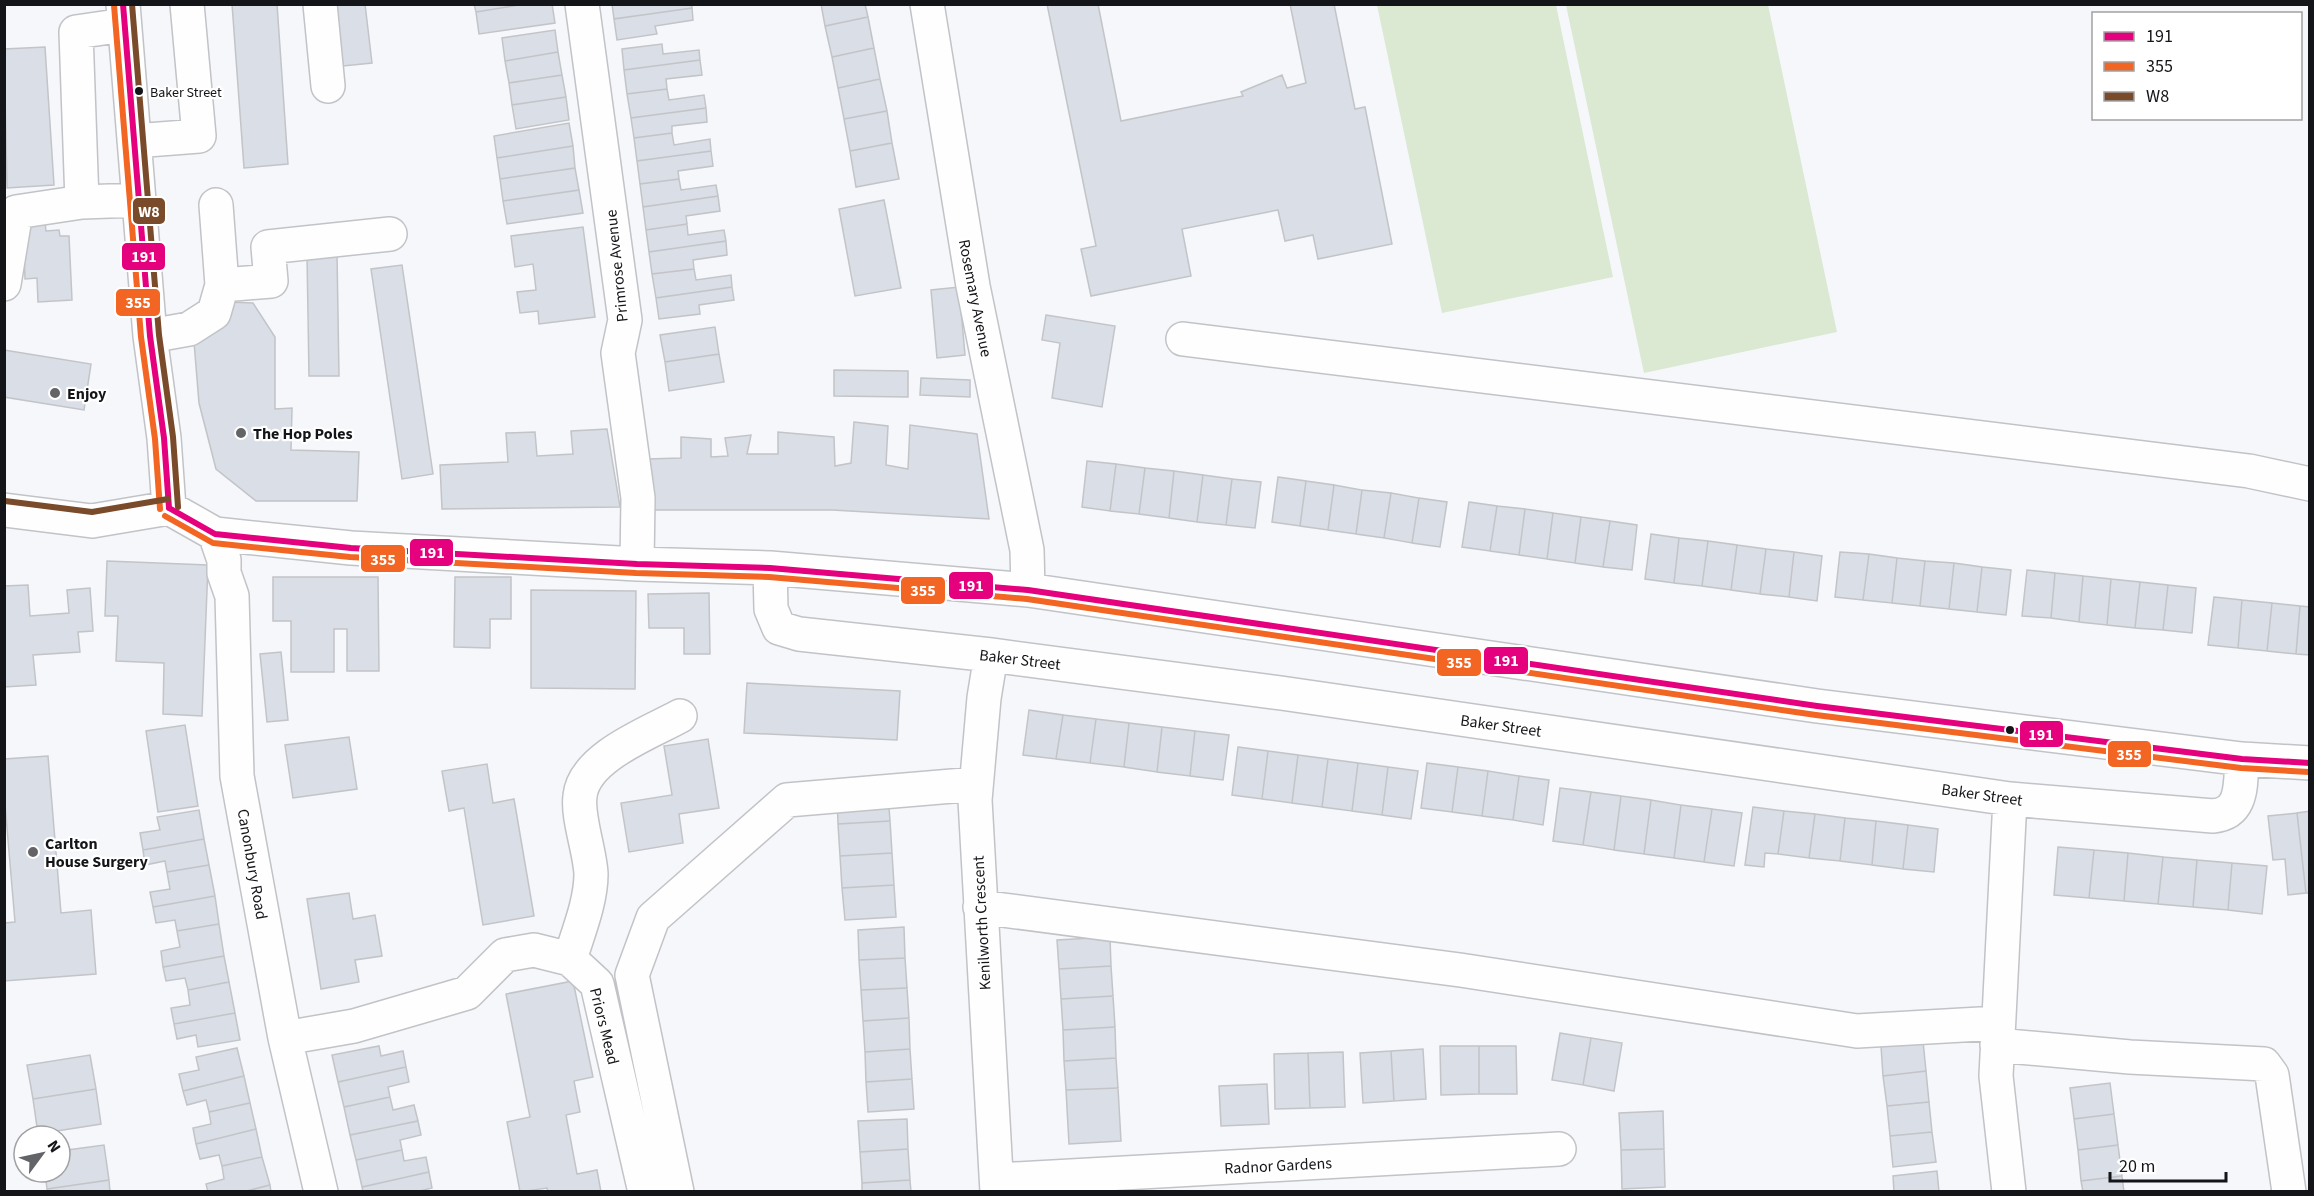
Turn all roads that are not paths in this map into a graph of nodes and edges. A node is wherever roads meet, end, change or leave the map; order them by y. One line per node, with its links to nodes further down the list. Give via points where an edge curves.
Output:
1 (187, 4): 7 (street, via 199,136)
2 (320, 4): 6 (street)
3 (582, 4): 20 (street, Primrose Avenue, via 625,320 618,353 638,498)
4 (927, 4): 22 (street, Rosemary Avenue, via 973,286 1027,550)
5 (124, 15): 7 (street); 9 (street, via 76,33)
6 (328, 86)
7 (134, 141): 8 (street)
8 (138, 200): 9 (street); 14 (street)
9 (82, 202): 12 (street, via 16,212)
10 (216, 205): 13 (street)
11 (390, 234): 13 (street, via 268,246 271,281)
12 (4, 284)
13 (222, 285): 14 (street, via 214,312 189,329)
14 (150, 336): 17 (street)
15 (1183, 339): 16 (street, via 2249,471)
16 (2310, 484)
17 (169, 508): 18 (street, via 92,520); 19 (street)
18 (4, 510)
19 (215, 534): 20 (street, via 351,548); 32 (street, Canonbury Road, via 232,596 237,776)
20 (637, 564): 21 (street)
21 (770, 568): 22 (street); 23 (street, Baker Street, via 771,609 779,628 799,634)
22 (1028, 590): 25 (street, via 1817,705)
23 (991, 656): 27 (street, Kenilworth Crescent); 28 (street, Baker Street, via 1281,693)
24 (680, 716): 30 (street, via 599,762 585,777 579,797 591,874)
25 (2242, 759): 26 (street); 28 (street, Baker Street, via 2235,808 2225,814)
26 (2310, 763)
27 (976, 784): 29 (street, Kenilworth Crescent); 37 (street, via 787,800 653,918 632,975)
28 (2010, 799): 31 (street)
29 (980, 907): 31 (street, via 1460,970 1857,1031); 34 (street, Kenilworth Crescent)
30 (570, 959): 32 (street, Priors Mead, via 534,950 505,955 467,993 354,1026); 36 (street, Priors Mead, via 597,984)
31 (1997, 1034): 38 (street, via 1996,1076); 39 (street, via 2130,1056 2264,1064 2272,1075)
32 (285, 1038): 35 (street, Canonbury Road)
33 (1558, 1149): 34 (street, Radnor Gardens)
34 (997, 1186)
35 (321, 1191)
36 (645, 1191)
37 (677, 1191)
38 (2009, 1191)
39 (2289, 1191)

